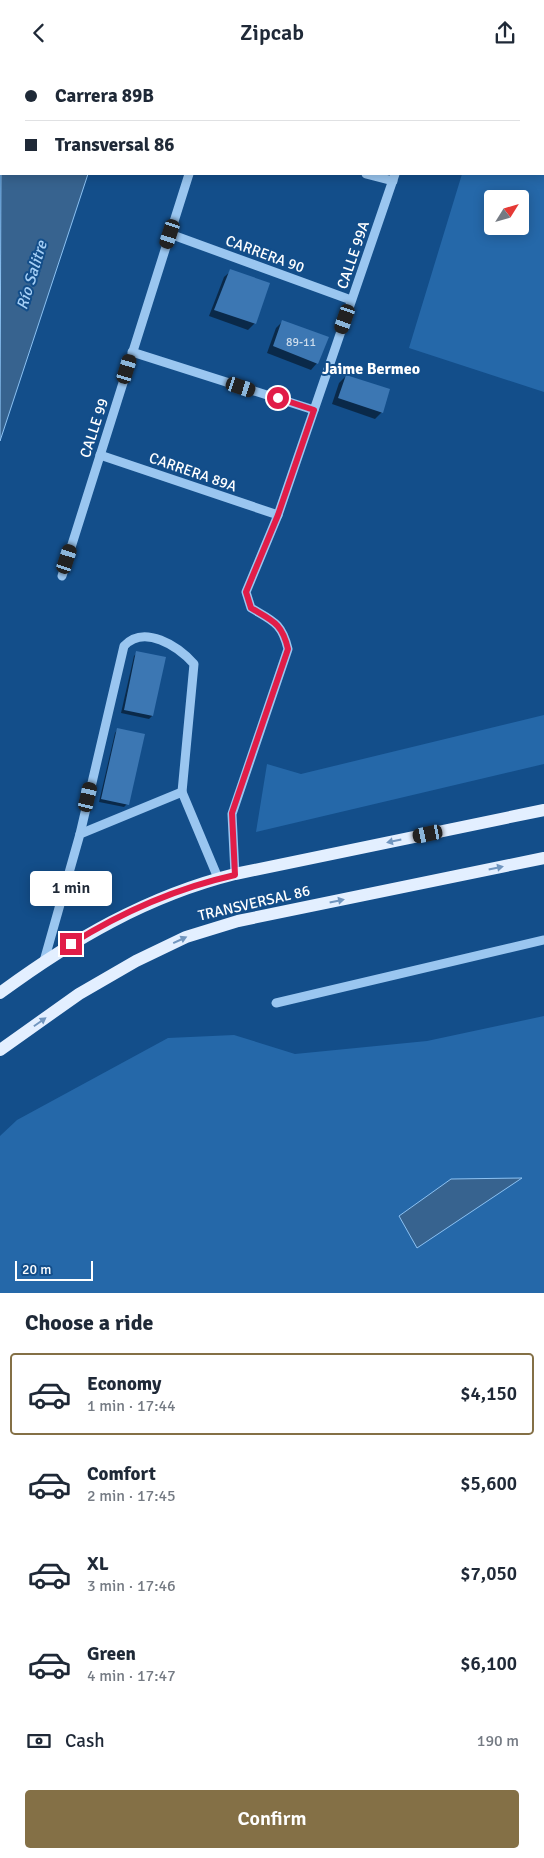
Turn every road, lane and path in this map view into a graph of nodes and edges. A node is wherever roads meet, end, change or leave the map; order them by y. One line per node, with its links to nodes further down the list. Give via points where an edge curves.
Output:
1 (189, 175): 4 (street, CALLE 99)
2 (375, 175): 3 (street)
3 (394, 177): 5 (street, CALLE 99A)
4 (170, 234): 5 (street, CARRERA 90); 6 (street, CALLE 99)
5 (352, 300): 7 (street, CALLE 99A)
6 (132, 352): 7 (street); 8 (street, CALLE 99)
7 (314, 410): 9 (street, CALLE 99A)
8 (100, 455): 9 (street, CARRERA 89A); 10 (street, CALLE 99)
9 (278, 515): 15 (street, CALLE 99A, via 246,592 251,608 284,631 288,649 232,813)
10 (62, 576)
11 (182, 792): 13 (street); 13 (street, via 194,664 168,642 139,637 130,639 124,646); 16 (street)
12 (544, 809): 15 (main road, TRANSVERSAL 86, one-way to 15)
13 (80, 834): 18 (street)
14 (544, 858): 21 (main road, TRANSVERSAL 86, one-way to 14, via 79,994 186,937 238,921)
15 (235, 875): 16 (main road, TRANSVERSAL 86)
16 (218, 879): 18 (main road, TRANSVERSAL 86, via 186,888 131,911)
17 (544, 940): 20 (street)
18 (44, 961): 19 (main road, TRANSVERSAL 86)
19 (0, 993)
20 (276, 1003)
21 (0, 1050)

